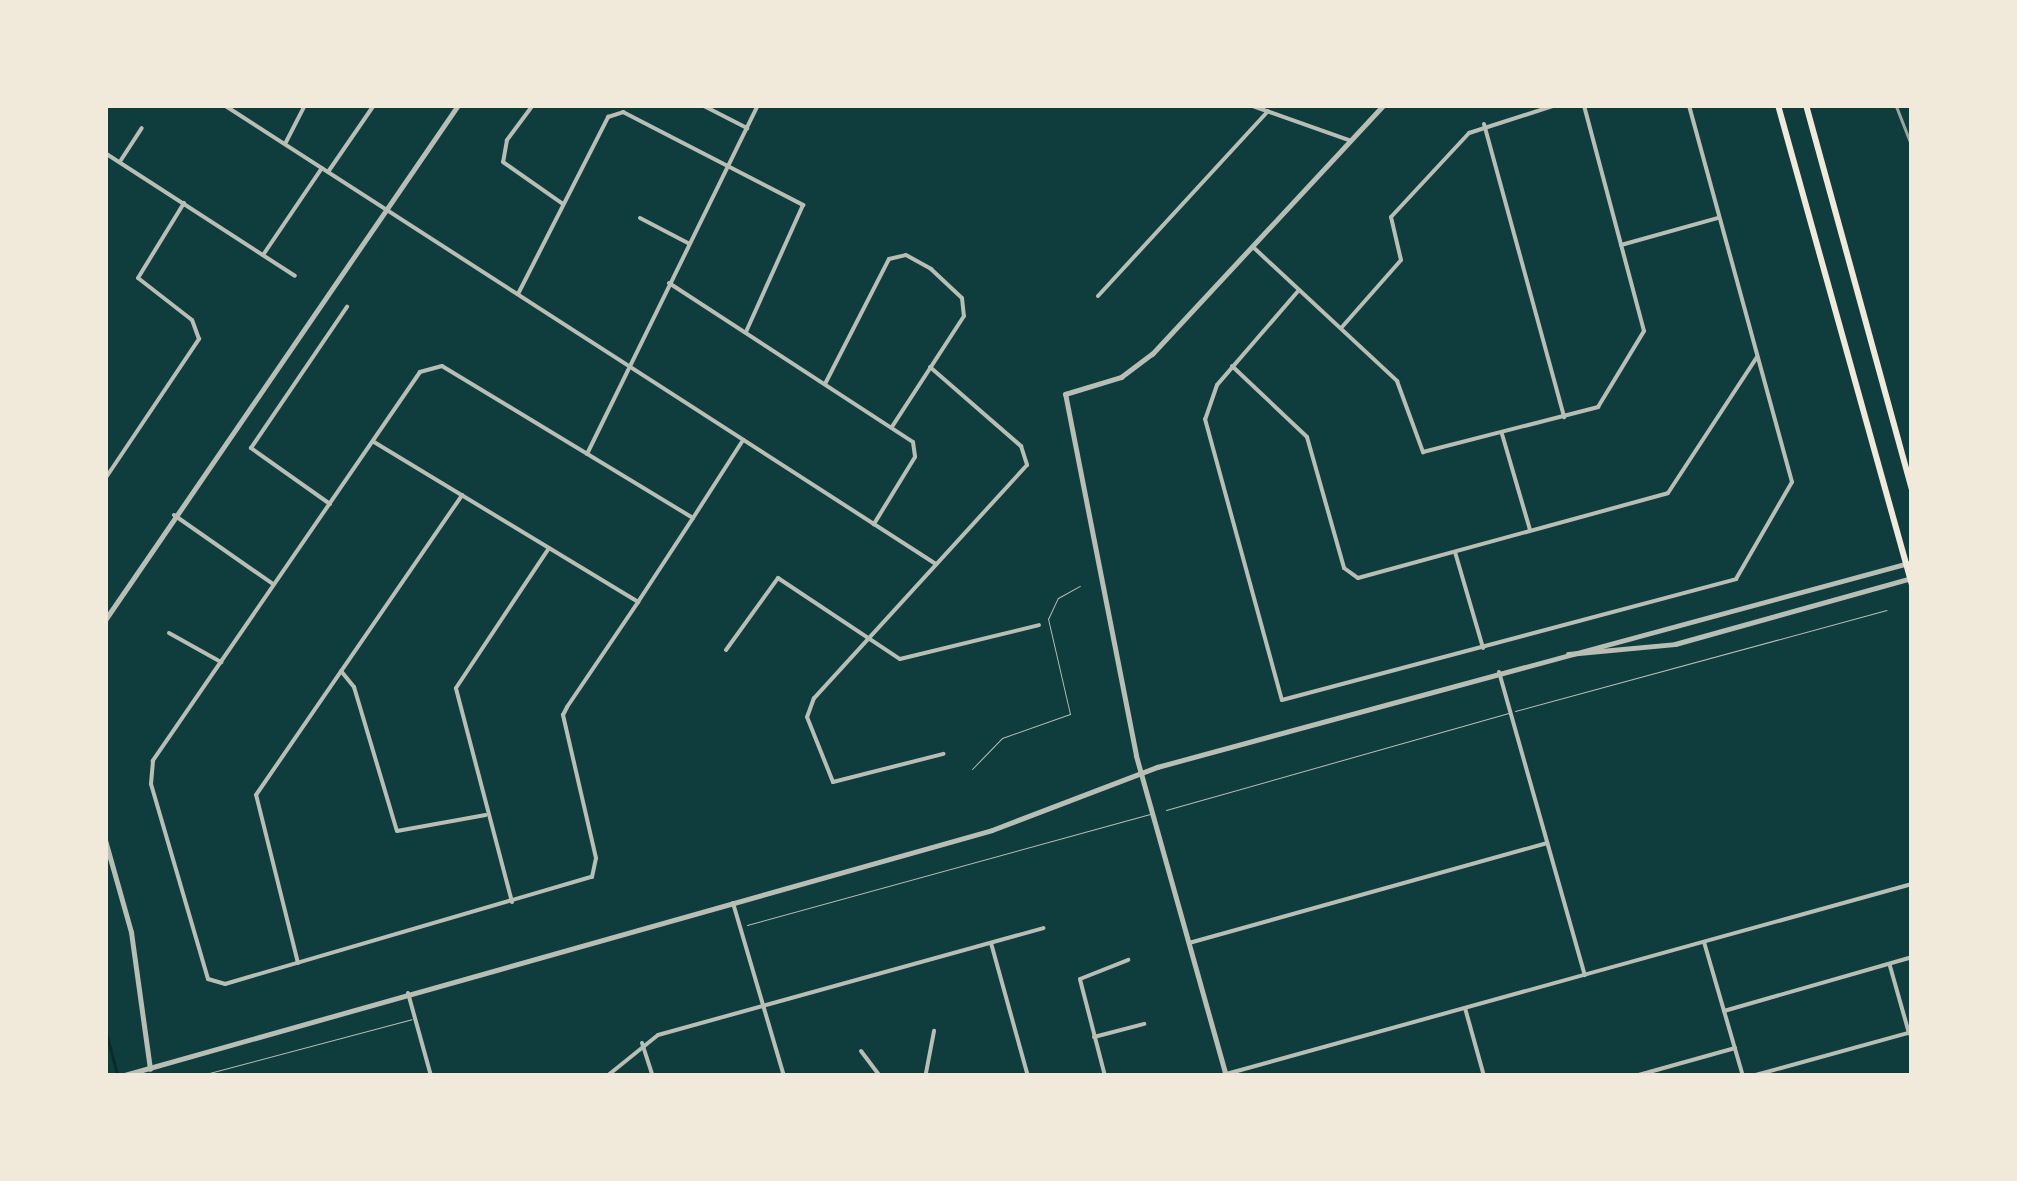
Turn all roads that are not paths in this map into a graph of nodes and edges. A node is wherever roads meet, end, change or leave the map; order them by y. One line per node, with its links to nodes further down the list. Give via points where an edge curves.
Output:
1 (224, 105): 20 (street)
2 (305, 105): 20 (street)
3 (374, 105): 25 (street)
4 (458, 105): 28 (street)
5 (533, 105): 27 (street, via 506,140 503,162)
6 (702, 105): 18 (street)
7 (758, 105): 18 (street)
8 (1250, 105): 15 (street)
9 (1383, 105): 19 (street)
10 (1556, 105): 16 (street)
11 (1584, 105): 32 (street)
12 (1690, 105): 30 (street)
13 (1778, 105): 64 (main road)
14 (1806, 105): 55 (main road)
15 (1268, 112): 19 (street); 39 (street)
16 (1484, 124): 41 (street, via 1391,217 1401,260); 48 (street)
17 (142, 128): 22 (street)
18 (747, 128): 23 (street)
19 (1350, 141): 33 (street)
20 (285, 144): 24 (street)
21 (105, 153): 22 (street)
22 (120, 160): 26 (street)
23 (728, 165): 27 (street, via 616,113); 31 (street); 42 (street, via 804,209)
24 (322, 168): 25 (street); 34 (street)
25 (328, 172): 28 (street)
26 (184, 203): 34 (street); 54 (street, via 138,278 192,320 199,340)
27 (564, 205): 38 (street)
28 (386, 209): 38 (street); 58 (street)
29 (640, 218): 31 (street)
30 (1720, 218): 32 (street); 43 (street)
31 (688, 243): 36 (street)
32 (1621, 244): 48 (street, via 1643,337 1606,402)
33 (1252, 246): 37 (street); 84 (street, via 1142,362 1065,394)
34 (262, 256): 35 (street)
35 (295, 276)
36 (669, 283): 42 (street); 44 (street)
37 (1299, 290): 41 (street); 45 (street)
38 (518, 294): 44 (street)
39 (1098, 296)
40 (347, 307): 57 (street, via 258,431 255,457)
41 (1340, 328): 50 (street, via 1397,381 1420,450)
42 (746, 332): 47 (street)
43 (1758, 356): 61 (street, via 1745,363 1671,491); 75 (street, via 1792,482 1741,575)
44 (627, 365): 51 (street); 53 (street)
45 (1232, 366): 63 (street, via 1307,436 1348,574); 75 (street, via 1208,401 1205,436 1280,698)
46 (930, 367): 47 (street, via 964,304 931,269 897,255); 49 (street); 65 (street, via 1028,458)
47 (825, 384): 49 (street)
48 (1564, 417): 50 (street)
49 (892, 427): 60 (street, via 916,454)
50 (1502, 434): 61 (street)
51 (743, 440): 59 (street); 60 (street)
52 (374, 442): 53 (street, via 432,365); 56 (street); 57 (street)
53 (587, 454): 59 (street)
54 (105, 479)
55 (1912, 489)
56 (462, 495): 62 (street); 79 (street)
57 (330, 504): 67 (street)
58 (174, 515): 67 (street); 71 (street)
59 (693, 518): 69 (street)
60 (874, 524): 65 (street)
61 (1530, 531): 63 (street)
62 (549, 548): 69 (street); 87 (street, via 456,688)
63 (1455, 552): 75 (street)
64 (1909, 563): 66 (main road); 77 (street)
65 (936, 564): 74 (street)
66 (1911, 581): 77 (street, via 1675,644)
67 (274, 585): 78 (street)
68 (1080, 586): 83 (lane, via 1058,598 1048,619 1070,714 1002,738)
69 (638, 602): 92 (street, via 563,715 596,872)
70 (1887, 610): 81 (lane)
71 (105, 620)
72 (1040, 625): 74 (street, via 906,660)
73 (169, 634): 78 (street)
74 (871, 636): 76 (street, via 778,578); 82 (street, via 809,704 823,774 840,782)
75 (1483, 649)
76 (726, 650)
77 (1565, 654): 80 (street)
78 (221, 662): 100 (street, via 156,756 151,784 208,979 225,984)
79 (341, 671): 87 (street, via 354,687 397,831); 100 (street, via 255,800)
80 (1499, 672): 81 (street); 84 (street)
81 (1511, 712): 85 (lane); 89 (street)
82 (943, 754)
83 (972, 769)
84 (1140, 772): 86 (street); 91 (street, via 992,830)
85 (1166, 810)
86 (1153, 813): 93 (lane); 97 (street)
87 (486, 815): 92 (street)
88 (105, 840): 115 (street, via 130,932)
89 (1547, 843): 97 (street); 102 (street)
90 (1912, 884): 96 (street)
91 (733, 903): 103 (street); 104 (street)
92 (512, 904): 100 (street)
93 (748, 925)
94 (1044, 928): 95 (street)
95 (991, 942): 104 (street); 127 (street)
96 (1704, 942): 102 (street); 106 (street)
97 (1189, 943): 117 (street)
98 (1912, 957): 101 (street)
99 (1128, 960): 111 (street, via 1081,974)
100 (298, 963)
101 (1890, 966): 106 (street); 110 (street)
102 (1586, 975): 105 (street)
103 (408, 994): 107 (street); 115 (street)
104 (762, 1005): 112 (street); 123 (street)
105 (1465, 1008): 117 (street); 129 (street)
106 (1724, 1010): 113 (street)
107 (415, 1019): 119 (lane); 120 (street)
108 (1144, 1024): 111 (street)
109 (934, 1031): 116 (street)
110 (1910, 1032): 132 (street)
111 (1094, 1037): 128 (street)
112 (642, 1044): 121 (street); 122 (street)
113 (1734, 1048): 130 (street); 131 (street)
114 (861, 1051): 124 (street)
115 (151, 1072): 118 (street)
116 (926, 1073): 125 (street); 126 (street)
117 (1224, 1075)
118 (121, 1076)
119 (198, 1076)
120 (431, 1076)
121 (607, 1076)
122 (653, 1076)
123 (784, 1076)
124 (880, 1076)
125 (915, 1076)
126 (945, 1076)
127 (1028, 1076)
128 (1105, 1076)
129 (1484, 1076)
130 (1636, 1076)
131 (1742, 1076)
132 (1752, 1076)

